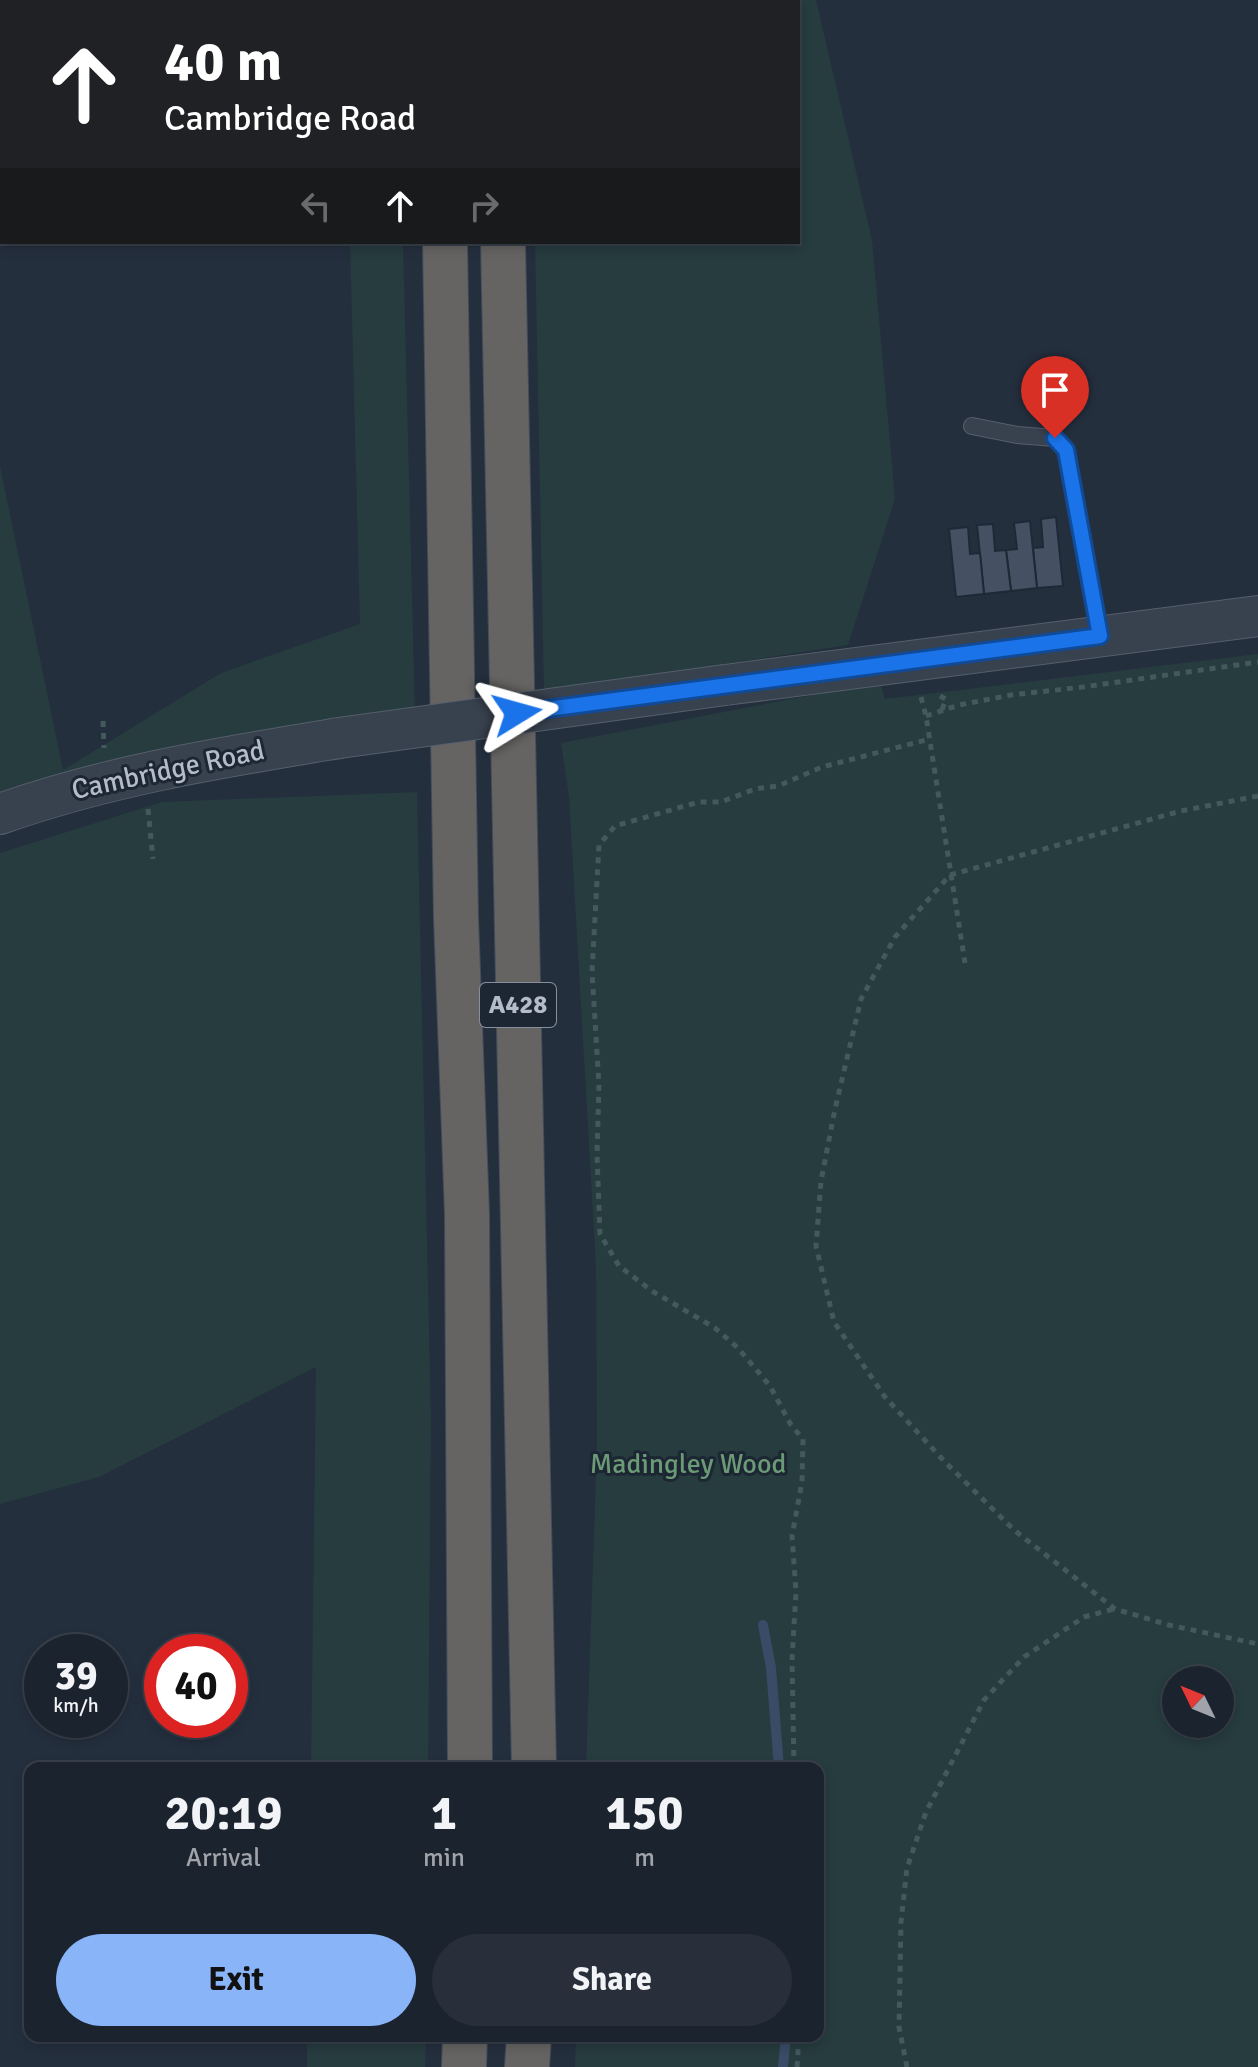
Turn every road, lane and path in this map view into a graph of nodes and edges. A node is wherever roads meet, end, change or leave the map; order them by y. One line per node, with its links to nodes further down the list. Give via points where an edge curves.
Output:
1 (445, 244): 18 (highway, A428, via 467,1214)
2 (503, 244): 19 (highway, A428)
3 (972, 426): 5 (lane, via 1055,438 1066,450)
4 (1258, 616): 5 (street)
5 (1100, 636): 6 (street)
6 (910, 661): 8 (path); 10 (street, Cambridge Road, bridge, via 339,738)
7 (1258, 662): 8 (path, via 1011,695)
8 (926, 716): 9 (path)
9 (930, 739): 14 (path); 20 (path, via 822,767 721,802 699,802 615,826 599,845 592,972 600,1234 619,1266 738,1348 803,1439 792,1536)
10 (144, 772): 12 (street, Cambridge Road, via 61,792); 13 (path)
11 (1258, 796): 14 (path, via 1181,811)
12 (0, 814)
13 (153, 859)
14 (950, 875): 15 (path); 16 (path, via 895,937 861,999 821,1181 816,1246 834,1322 885,1397 1014,1530)
15 (965, 963)
16 (1115, 1609): 17 (path); 27 (path, via 1084,1617 1024,1657 984,1700 926,1812 907,1868 901,1922 899,2027)
17 (1258, 1644)
18 (470, 1762)
19 (534, 1762)
20 (794, 1762)
21 (465, 2042): 24 (highway)
22 (529, 2042): 25 (highway)
23 (799, 2042): 26 (path)
24 (464, 2067)
25 (527, 2067)
26 (797, 2067)
27 (907, 2067)

